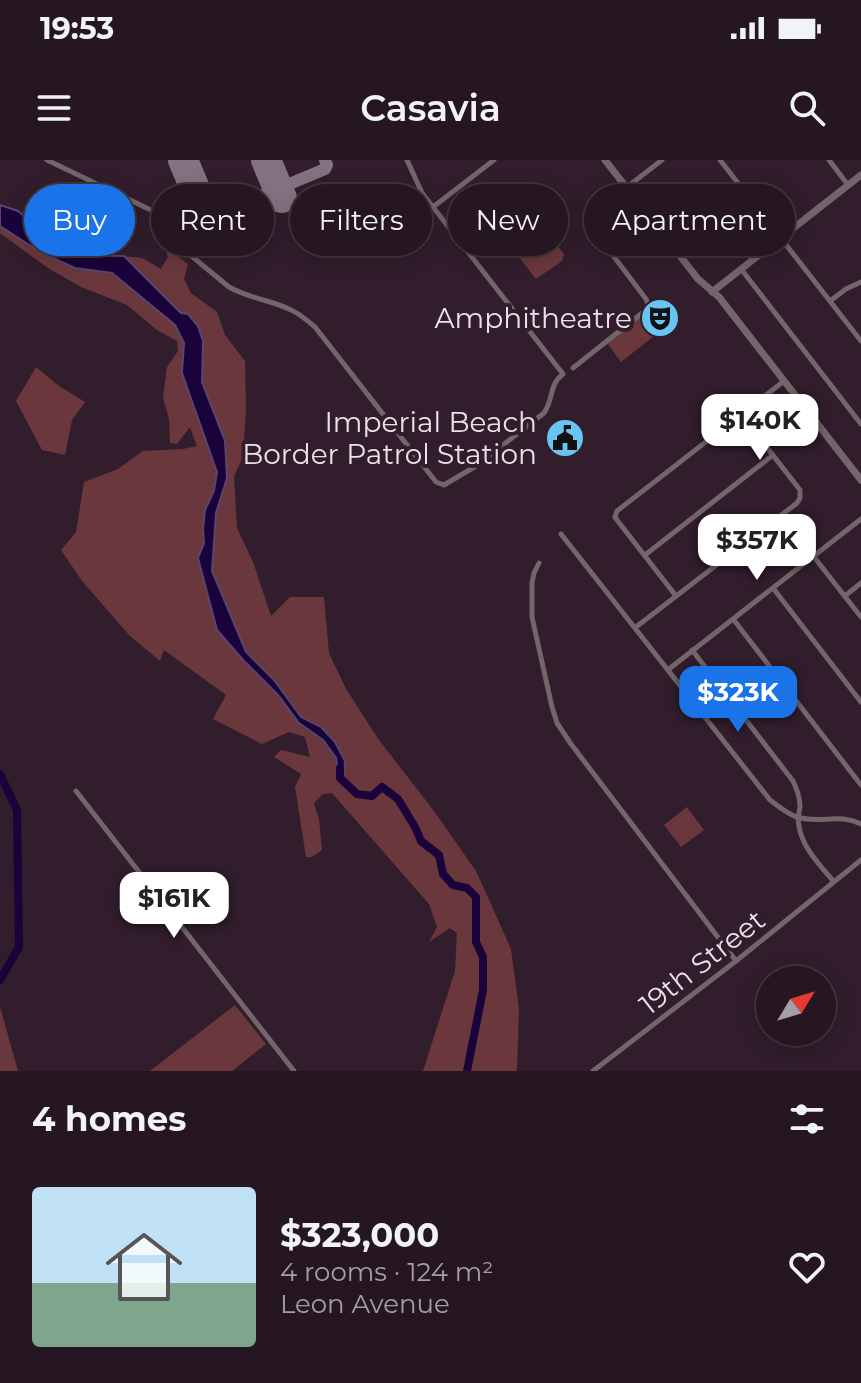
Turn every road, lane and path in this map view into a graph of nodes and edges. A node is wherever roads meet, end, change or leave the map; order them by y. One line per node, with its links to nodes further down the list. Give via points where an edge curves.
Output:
1 (47, 160): 13 (street, via 155,212 172,240 238,292 304,317 439,484 446,484 518,437 547,409 554,383 563,374)
2 (407, 160): 13 (street)
3 (494, 160): 13 (street)
4 (605, 160): 9 (street)
5 (662, 160): 10 (street)
6 (720, 160): 11 (street)
7 (829, 160): 12 (street)
8 (861, 175): 12 (street)
9 (624, 184)
10 (636, 184)
11 (739, 184)
12 (848, 185): 14 (street)
13 (433, 207)
14 (795, 227)
15 (613, 256): 24 (street, via 649,306)
16 (680, 256): 21 (street)
17 (758, 256): 19 (street)
18 (795, 256): 22 (street)
19 (741, 269): 21 (street); 27 (street)
20 (861, 282): 22 (street)
21 (712, 292): 25 (street)
22 (830, 301): 23 (street)
23 (861, 341)
24 (573, 368)
25 (784, 381): 26 (street); 29 (street)
26 (741, 414): 28 (street); 32 (street, via 619,509 615,517)
27 (861, 424)
28 (773, 455): 32 (street); 37 (street, via 800,490 797,503)
29 (861, 480)
30 (861, 519): 33 (street)
31 (561, 534): 41 (street)
32 (645, 555): 37 (street)
33 (814, 557): 36 (street); 38 (street)
34 (539, 563): 51 (street, via 532,583 532,617 557,723)
35 (861, 583): 38 (street)
36 (773, 588): 40 (street); 44 (street)
37 (676, 596): 41 (street)
38 (845, 596): 39 (street)
39 (861, 617)
40 (733, 619): 42 (street); 45 (street)
41 (636, 627): 43 (street)
42 (692, 650): 43 (street); 47 (street, via 793,781 799,795)
43 (669, 669): 47 (street, via 770,800)
44 (861, 702)
45 (861, 785)
46 (76, 791): 52 (street)
47 (797, 817): 48 (street, via 848,818); 50 (street, via 804,844)
48 (861, 824)
49 (861, 860): 50 (street, 19th Street)
50 (834, 882): 51 (street, 19th Street)
51 (736, 961): 53 (street, 19th Street)
52 (294, 1071)
53 (593, 1071)

